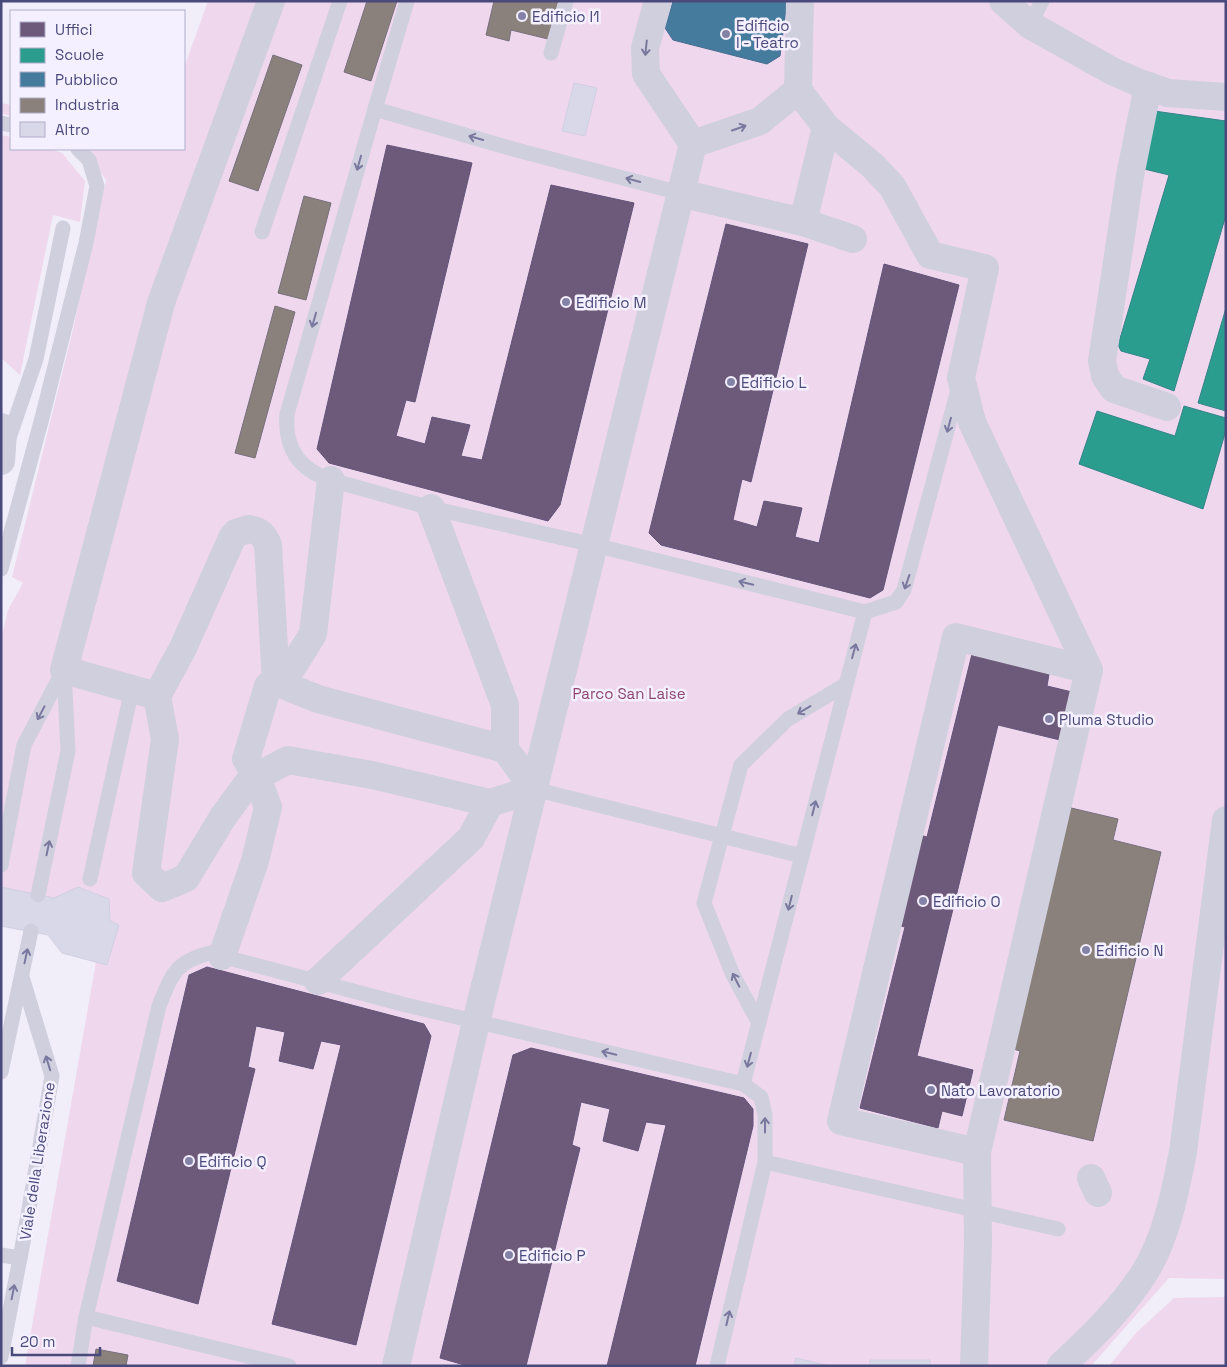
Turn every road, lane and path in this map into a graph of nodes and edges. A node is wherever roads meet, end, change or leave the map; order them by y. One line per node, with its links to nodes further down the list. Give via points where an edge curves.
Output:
1 (271, 1): 32 (street, via 161,303)
2 (340, 1): 21 (lane)
3 (407, 1): 14 (lane)
4 (566, 1): 10 (lane)
5 (658, 1): 16 (street, one-way to 16, via 645,48 646,74)
6 (800, 1): 12 (street)
7 (1003, 1): 9 (street)
8 (1042, 1): 9 (lane)
9 (1030, 25): 11 (street, via 1112,71)
10 (551, 54)
11 (1148, 86): 13 (street, via 1168,93); 24 (street, via 1130,176 1102,361 1105,376 1114,389)
12 (798, 90): 15 (street); 16 (street, one-way to 12, via 760,121)
13 (1226, 97)
14 (374, 109): 18 (lane, one-way to 14); 27 (lane, one-way to 27, via 287,414 286,429 295,457 317,476)
15 (826, 127): 19 (street); 23 (street, via 892,186 930,255 985,268)
16 (693, 144): 18 (street)
17 (79, 150): 30 (lane, via 89,160 98,186)
18 (680, 193): 19 (street); 29 (street)
19 (803, 222): 22 (street)
20 (63, 228): 26 (lane, via 36,359)
21 (262, 232)
22 (853, 239)
23 (961, 378): 31 (lane, one-way to 31, via 904,590 896,602); 33 (street, via 972,422)
24 (1167, 406)
25 (1, 427): 26 (street)
26 (2, 460)
27 (330, 480): 28 (lane); 34 (street, via 313,634 293,666)
28 (431, 508): 29 (lane); 37 (street, via 505,705)
29 (594, 545): 31 (lane, one-way to 29); 39 (street)
30 (1, 569)
31 (864, 612): 35 (lane, one-way to 31)
32 (64, 670): 36 (street); 44 (lane, one-way to 44, via 24,745); 46 (lane, one-way to 32, via 68,751)
33 (1089, 670): 55 (street); 55 (street, via 956,637 845,1102 841,1121)
34 (276, 680): 36 (street, via 268,545 258,531 242,530 232,538 183,648); 37 (street, via 318,699); 38 (street, via 268,686 246,760)
35 (846, 685): 42 (lane, one-way to 42, via 788,719 741,765); 43 (lane, one-way to 35)
36 (145, 692): 38 (street, via 165,739 146,873 162,888 186,878); 45 (lane)
37 (505, 749): 39 (street)
38 (253, 775): 40 (street, via 288,760 372,775); 48 (street, via 268,807 255,861)
39 (534, 789): 40 (street); 42 (lane); 51 (street)
40 (490, 803): 50 (street, via 471,838)
41 (1226, 820): 67 (street, via 1183,1152 1173,1201 1146,1271 1094,1336)
42 (723, 836): 43 (lane); 52 (lane, one-way to 42, via 733,975 704,903)
43 (802, 856): 52 (lane, one-way to 52)
44 (1, 865)
45 (90, 879)
46 (38, 895)
47 (31, 931): 49 (lane, Viale della Liberazione, one-way to 47)
48 (222, 956): 50 (lane); 60 (lane, via 210,953 191,958 172,974 159,1006)
49 (22, 977): 53 (lane, Viale della Liberazione); 59 (lane, Viale della Liberazione, one-way to 49, via 52,1076)
50 (318, 981): 51 (lane)
51 (476, 1022): 54 (lane, one-way to 51); 64 (street)
52 (759, 1023): 54 (lane, one-way to 54)
53 (1, 1072)
54 (743, 1084): 56 (lane, one-way to 54, via 765,1115 761,1097)
55 (977, 1152): 66 (street)
56 (765, 1162): 57 (lane); 65 (lane, one-way to 56)
57 (1058, 1229)
58 (1, 1255): 59 (lane, Viale della Liberazione)
59 (20, 1258): 61 (lane, Viale della Liberazione, one-way to 59)
60 (86, 1316): 62 (lane); 63 (lane)
61 (1, 1357)
62 (78, 1366)
63 (289, 1366)
64 (396, 1366)
65 (717, 1366)
66 (974, 1366)
67 (1061, 1366)

